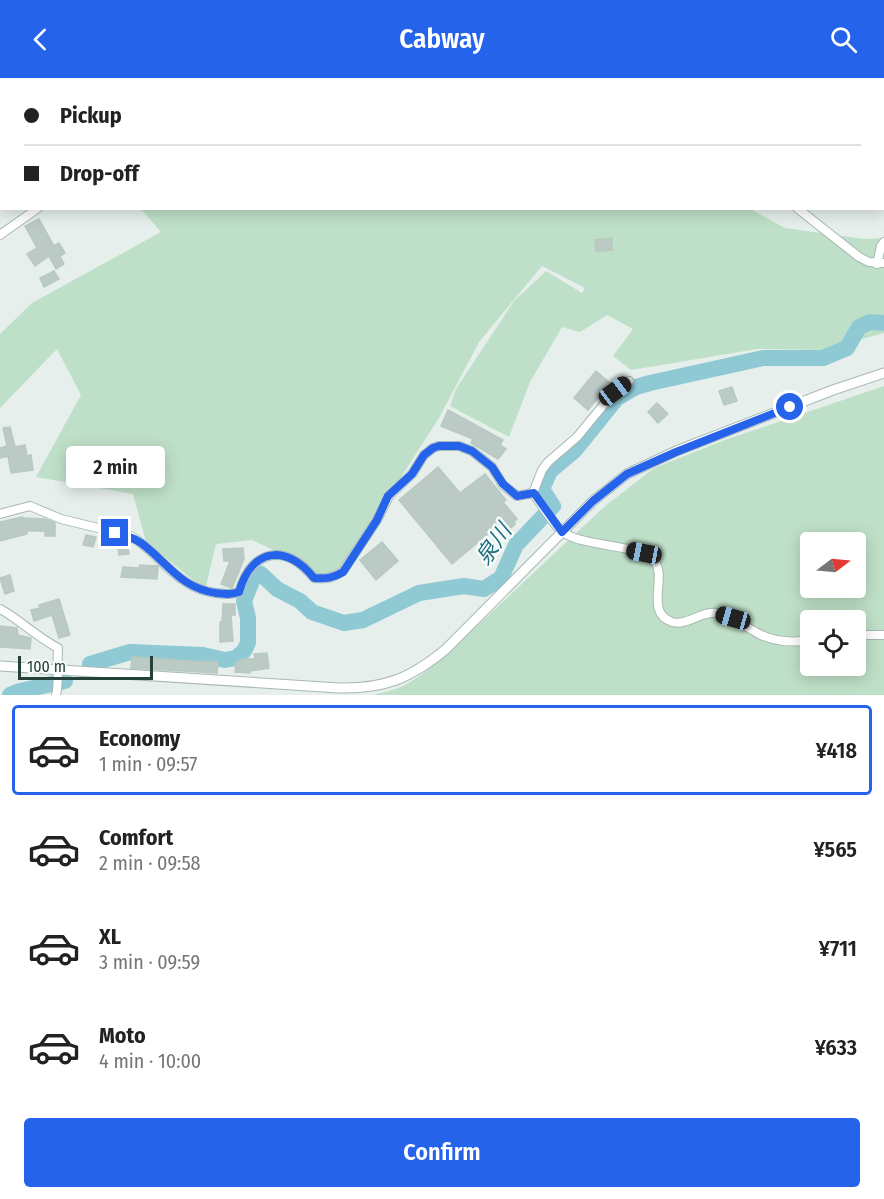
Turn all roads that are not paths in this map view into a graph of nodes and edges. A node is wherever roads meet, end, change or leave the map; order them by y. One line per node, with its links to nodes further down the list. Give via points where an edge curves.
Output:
1 (35, 210): 3 (street)
2 (800, 210): 5 (street, via 860,257)
3 (0, 235)
4 (884, 242): 5 (street)
5 (881, 263)
6 (884, 373): 10 (street, via 646,464 610,486)
7 (629, 381): 8 (street, via 548,462)
8 (534, 493): 9 (street, via 517,496 472,451 439,446 424,455 412,474 388,496 343,572 326,579 314,578 303,564 285,555 273,555 250,568 239,592 230,595 192,587 130,537 30,506); 10 (street)
9 (0, 514)
10 (562, 532): 14 (street, via 586,542 644,553 656,563 658,604 671,622 715,613 783,642); 16 (street, via 439,654 425,666 385,684 363,689)
11 (0, 609): 16 (street, via 58,648)
12 (866, 635): 13 (street)
13 (884, 635)
14 (800, 641)
15 (0, 666): 16 (street)
16 (57, 673): 17 (street)
17 (57, 693)

